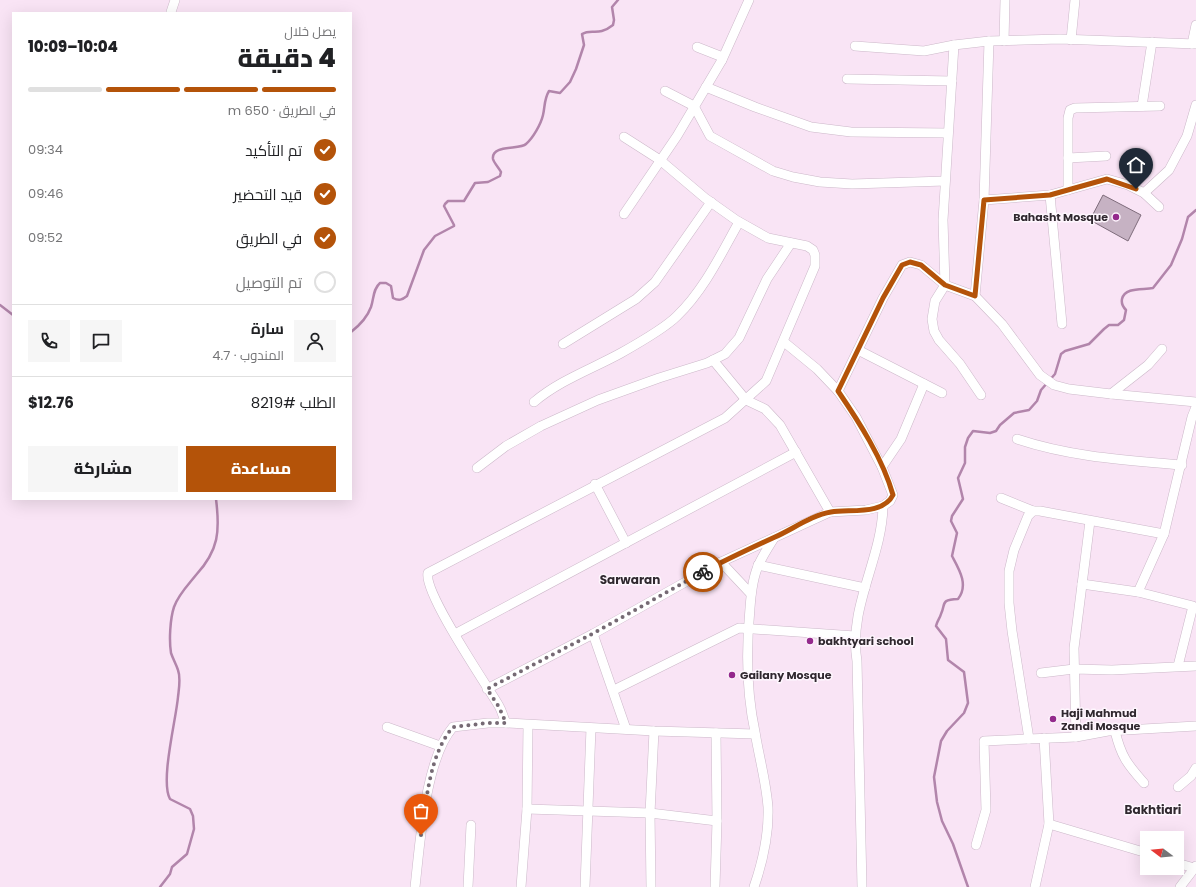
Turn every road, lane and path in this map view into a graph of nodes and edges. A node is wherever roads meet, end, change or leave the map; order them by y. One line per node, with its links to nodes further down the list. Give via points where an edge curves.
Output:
1 (175, 0): 5 (street)
2 (749, 0): 15 (street)
3 (1005, 0): 9 (street)
4 (1075, 0): 7 (street)
5 (171, 12)
6 (1196, 25): 11 (street)
7 (1071, 40): 9 (street); 10 (street)
8 (989, 41): 9 (street); 12 (street); 33 (street)
9 (1004, 41)
10 (1152, 42): 11 (street); 22 (street)
11 (1194, 44)
12 (954, 45): 13 (street, via 924,51); 17 (street)
13 (855, 46)
14 (698, 47): 15 (street, via 720,56)
15 (722, 60): 18 (street)
16 (847, 79): 17 (street)
17 (952, 81): 24 (street)
18 (706, 87): 21 (street); 24 (street, via 811,127 851,132)
19 (665, 91): 21 (street)
20 (1196, 105): 31 (street, via 1187,136 1169,170)
21 (694, 106): 28 (street); 29 (street, via 710,136 773,171 793,177 852,184)
22 (1142, 106): 23 (street); 27 (street, via 1070,110)
23 (1160, 106)
24 (948, 133): 29 (street)
25 (624, 137): 28 (street)
26 (1106, 156): 27 (street)
27 (1068, 158): 30 (street)
28 (660, 160): 34 (street); 36 (street)
29 (945, 181): 39 (street)
30 (1068, 190): 31 (street, via 1107,179); 32 (street)
31 (1144, 193): 35 (street)
32 (1050, 195): 33 (street); 41 (street)
33 (984, 200): 40 (street)
34 (711, 202): 37 (street); 43 (street, via 655,282 636,299)
35 (1159, 207)
36 (624, 214)
37 (739, 222): 38 (street, via 768,238); 53 (street, via 692,301 676,317 622,353 546,392)
38 (791, 243): 42 (street, via 813,250 815,266); 46 (street, via 767,279 739,338 725,354)
39 (945, 285): 40 (street); 45 (street, via 921,265 910,262 902,265); 51 (street, via 935,301 932,319 934,331)
40 (975, 296): 50 (street, via 1002,324 1040,375 1054,384 1069,389)
41 (1062, 324)
42 (784, 342): 48 (street, via 817,369); 52 (street, via 766,381)
43 (563, 344)
44 (1162, 349): 50 (street, via 1148,365)
45 (858, 350): 47 (street); 48 (street)
46 (714, 360): 52 (street); 60 (street, via 598,400 541,426 506,446)
47 (924, 384): 49 (street); 59 (street, via 901,439)
48 (838, 391): 59 (street, via 856,417)
49 (942, 393)
50 (1111, 394): 54 (street)
51 (981, 395)
52 (746, 400): 57 (street, via 765,409 780,425); 61 (street, via 725,418 702,431)
53 (534, 402)
54 (1196, 402)
55 (1196, 407): 58 (street)
56 (1017, 439): 58 (street, via 1063,453)
57 (796, 452): 65 (street); 69 (street)
58 (1182, 465): 67 (street)
59 (882, 467): 63 (street, via 893,495)
60 (477, 468)
61 (595, 484): 69 (street); 77 (street, via 428,573 435,598)
62 (1001, 498): 64 (street)
63 (883, 506): 65 (street, via 866,510); 73 (street, via 880,536)
64 (1033, 511): 66 (street); 98 (street, via 1021,530 1009,572 1012,631)
65 (830, 512): 68 (street)
66 (1090, 521): 67 (street); 72 (street)
67 (1164, 534): 74 (street)
68 (774, 538): 70 (street); 71 (street)
69 (626, 543): 77 (street)
70 (721, 562): 75 (street); 78 (street)
71 (758, 565): 73 (street); 75 (street)
72 (1082, 584): 74 (street); 82 (street)
73 (865, 588): 79 (street)
74 (1138, 592): 80 (street, via 1193,606)
75 (751, 594): 76 (street)
76 (748, 628): 79 (street); 85 (street, via 739,628); 95 (street, via 746,662)
77 (455, 634): 84 (street)
78 (592, 634): 84 (street); 85 (street)
79 (856, 636): 120 (street)
80 (1178, 666): 81 (street); 82 (street, via 1112,670)
81 (1196, 666)
82 (1074, 669): 83 (street); 96 (street)
83 (1041, 673)
84 (487, 689): 86 (street)
85 (614, 690): 91 (street)
86 (506, 723): 87 (street); 99 (street, via 453,727)
87 (528, 725): 90 (street); 103 (street)
88 (1196, 726): 93 (street)
89 (387, 727): 99 (street)
90 (591, 728): 91 (street); 104 (street)
91 (626, 729): 92 (street)
92 (654, 731): 94 (street); 105 (street)
93 (1115, 731): 96 (street); 101 (street, via 1120,752)
94 (716, 734): 95 (street); 106 (street)
95 (755, 734): 119 (street, via 766,779 768,808 763,860)
96 (1076, 737): 97 (street)
97 (1044, 738): 98 (street); 107 (street)
98 (1028, 739): 109 (street, via 984,741 986,810)
99 (440, 746): 113 (street, via 427,797)
100 (1196, 768): 102 (street)
101 (1144, 783)
102 (1178, 787)
103 (527, 809): 104 (street); 115 (street)
104 (586, 812): 105 (street); 116 (street)
105 (650, 813): 106 (street); 117 (street)
106 (717, 821): 118 (street)
107 (1049, 824): 110 (street); 121 (street)
108 (471, 825): 114 (street)
109 (976, 845)
110 (1140, 851)
111 (1184, 865): 112 (street)
112 (1195, 867): 122 (street)
113 (414, 887)
114 (468, 887)
115 (521, 887)
116 (585, 887)
117 (651, 887)
118 (715, 887)
119 (754, 887)
120 (862, 887)
121 (1035, 887)
122 (1180, 887)

